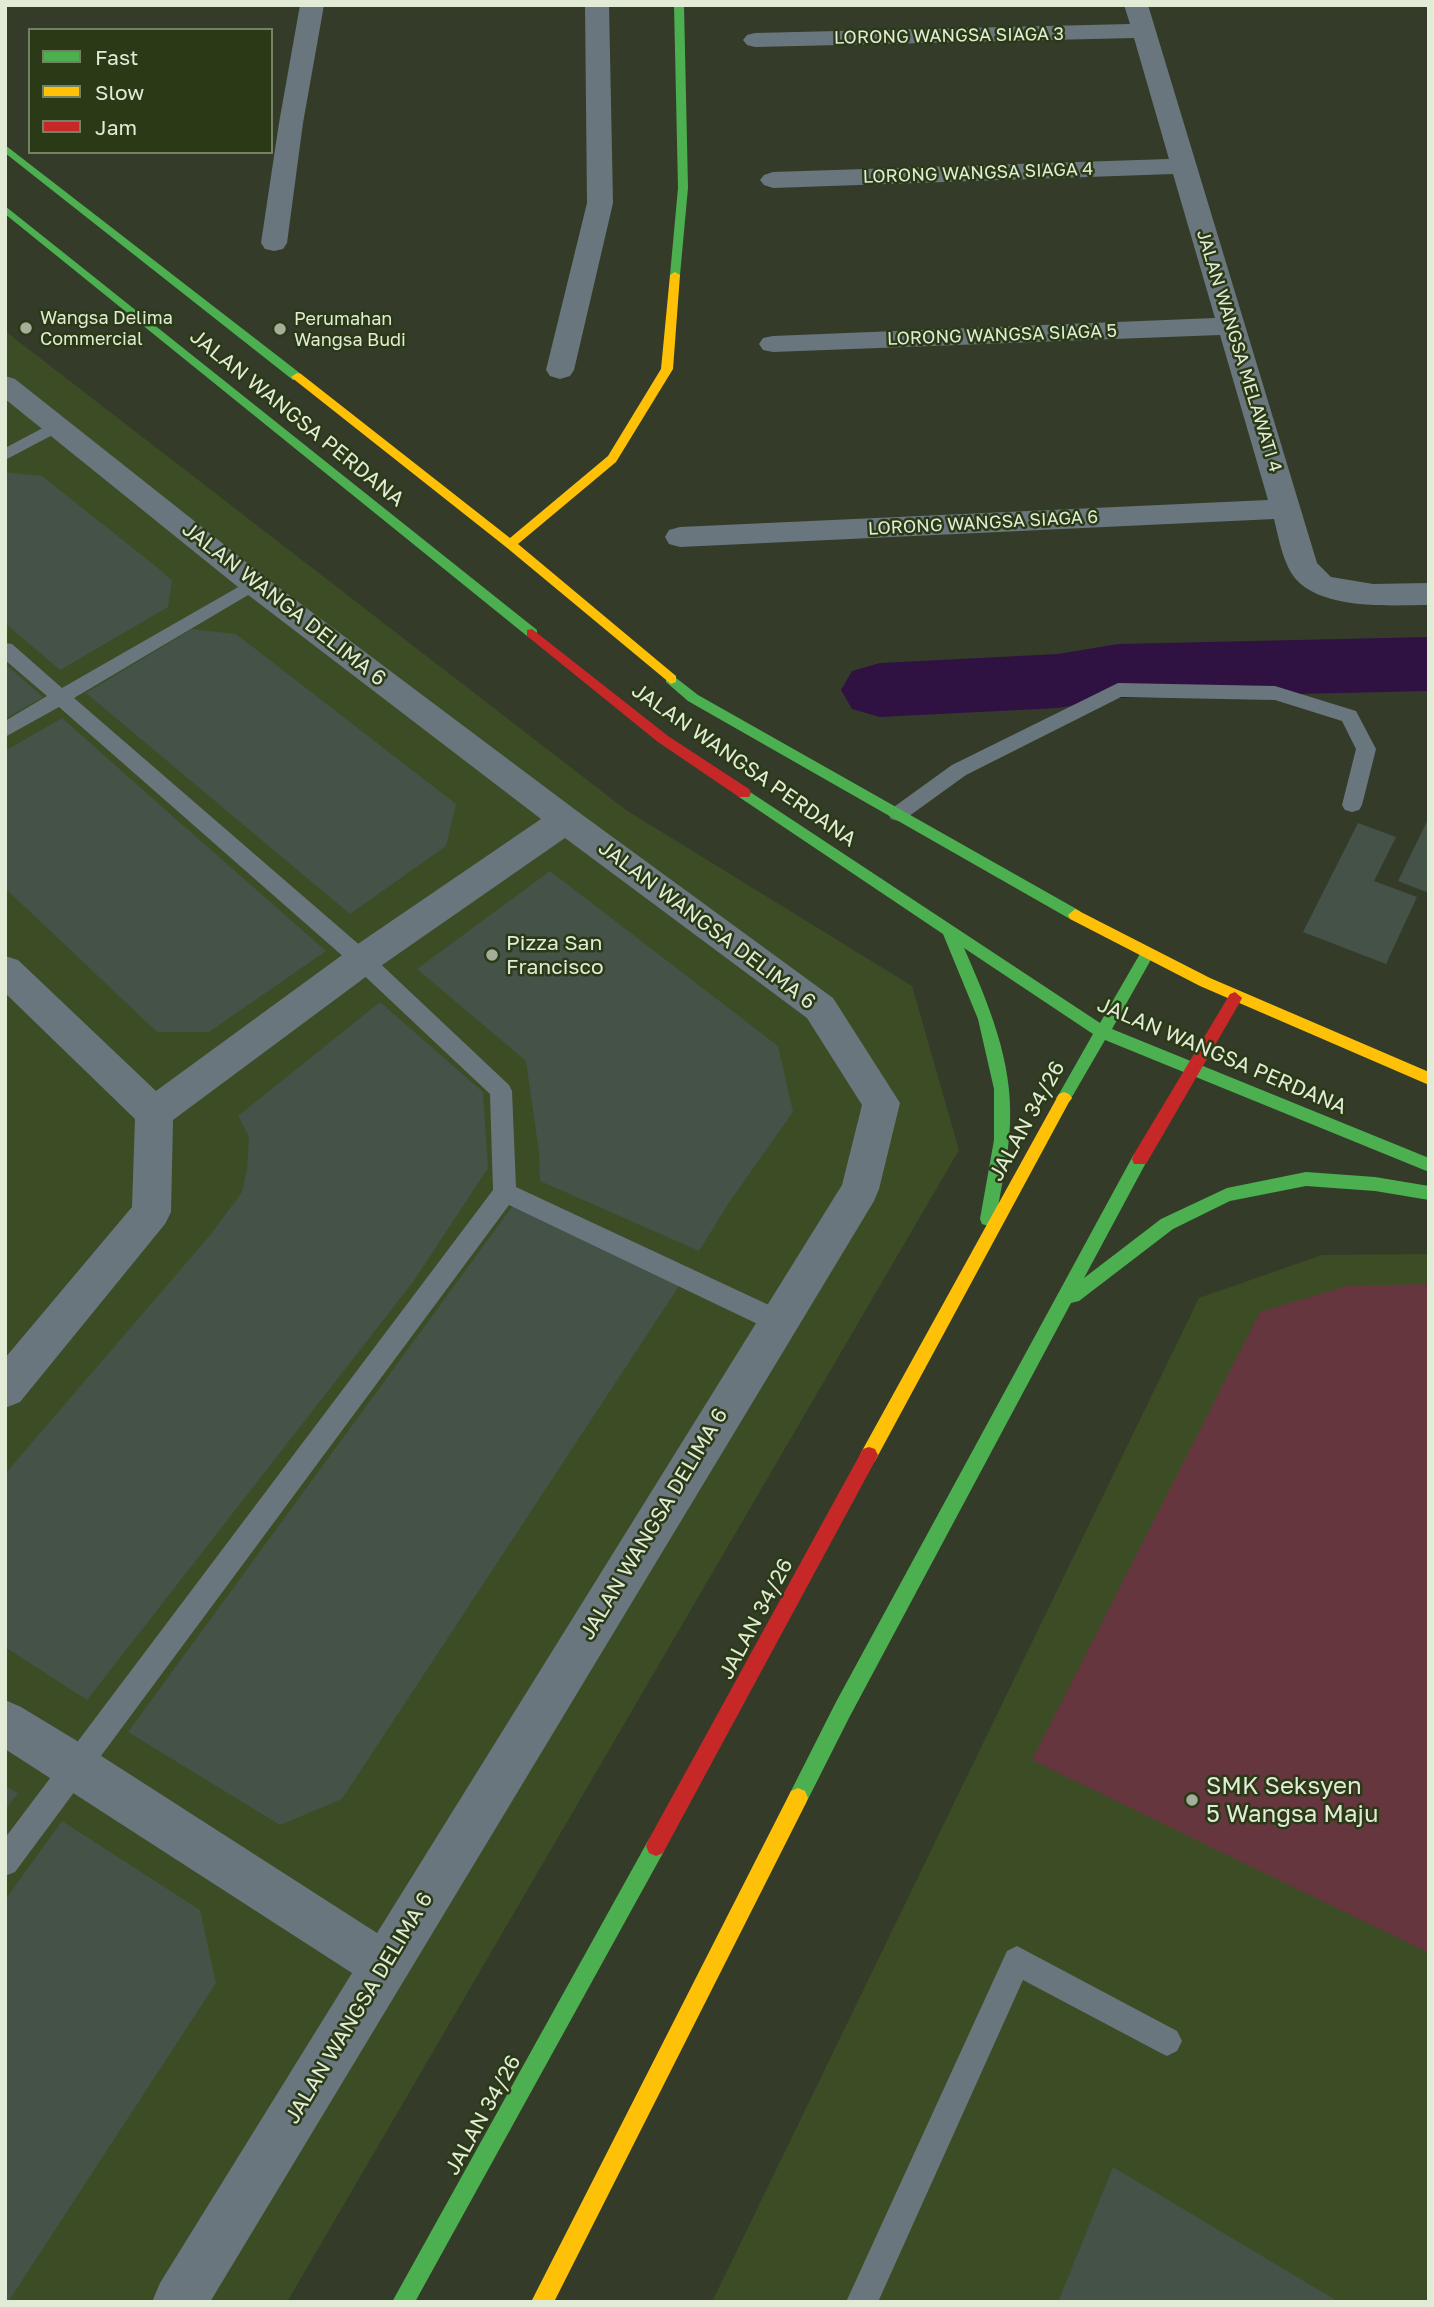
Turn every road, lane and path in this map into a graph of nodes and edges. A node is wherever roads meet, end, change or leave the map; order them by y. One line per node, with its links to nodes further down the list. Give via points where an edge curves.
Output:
1 (312, 5): 6 (street)
2 (597, 5): 14 (street, via 600,203)
3 (679, 5): 20 (main road, via 683,188 667,369 612,459)
4 (1139, 18): 5 (street, LORONG WANGSA SIAGA 3); 8 (street, JALAN WANGSA MELAWATI 4)
5 (755, 40)
6 (281, 124): 11 (street)
7 (5, 148): 20 (main road, JALAN WANGSA PERDANA)
8 (1183, 166): 9 (street, LORONG WANGSA SIAGA 4); 12 (street, JALAN WANGSA MELAWATI 4)
9 (773, 180)
10 (5, 209): 29 (main road, JALAN WANGSA PERDANA, via 663,739)
11 (274, 243)
12 (1231, 326): 13 (street, LORONG WANGSA SIAGA 5); 18 (street, JALAN WANGSA MELAWATI 4)
13 (772, 344)
14 (560, 370)
15 (5, 385): 16 (street, JALAN WANGA DELIMA 6)
16 (58, 425): 17 (lane); 21 (street, JALAN WANGA DELIMA 6)
17 (5, 455)
18 (1286, 509): 19 (street, LORONG WANGSA SIAGA 6); 22 (street, JALAN WANGSA MELAWATI 4, via 1303,567 1321,586 1373,595)
19 (680, 537)
20 (510, 544): 27 (main road, JALAN WANGSA PERDANA, via 693,698)
21 (254, 584): 24 (lane); 28 (street, JALAN WANGA DELIMA 6)
22 (1429, 594)
23 (5, 649): 24 (lane)
24 (62, 698): 25 (lane); 31 (lane)
25 (5, 730)
26 (1352, 805): 27 (lane, via 1366,749 1349,716 1275,692 1118,691 959,770)
27 (898, 814): 30 (main road, JALAN WANGSA PERDANA)
28 (565, 820): 31 (street); 43 (street, JALAN WANGSA DELIMA 6, via 820,1008 881,1103 860,1189)
29 (948, 930): 34 (main road, JALAN WANGSA PERDANA); 41 (main road, via 986,1014 1003,1112)
30 (1146, 956): 33 (main road, JALAN WANGSA PERDANA); 34 (main road, JALAN 34/26)
31 (362, 960): 37 (street); 39 (lane, via 501,1091)
32 (5, 970): 37 (street)
33 (1235, 998): 35 (main road); 36 (main road, JALAN WANGSA PERDANA)
34 (1100, 1031): 35 (main road, JALAN WANGSA PERDANA); 41 (main road, JALAN 34/26)
35 (1191, 1070): 38 (main road, JALAN WANGSA PERDANA); 42 (main road)
36 (1429, 1079)
37 (154, 1113): 44 (street, via 151,1212)
38 (1429, 1165)
39 (505, 1192): 43 (lane); 46 (lane)
40 (1429, 1193): 42 (main road, via 1306,1179 1227,1195 1167,1224)
41 (984, 1242): 51 (main road, JALAN 34/26)
42 (1062, 1304): 52 (main road, via 843,1709)
43 (778, 1321): 48 (street, JALAN WANGSA DELIMA 6)
44 (5, 1390)
45 (5, 1723): 46 (street)
46 (76, 1766): 47 (lane); 48 (street)
47 (5, 1861)
48 (385, 1966): 50 (street, JALAN WANGSA DELIMA 6)
49 (1167, 2041): 53 (lane, via 1017,1961)
50 (179, 2302)
51 (402, 2302)
52 (542, 2302)
53 (862, 2302)

